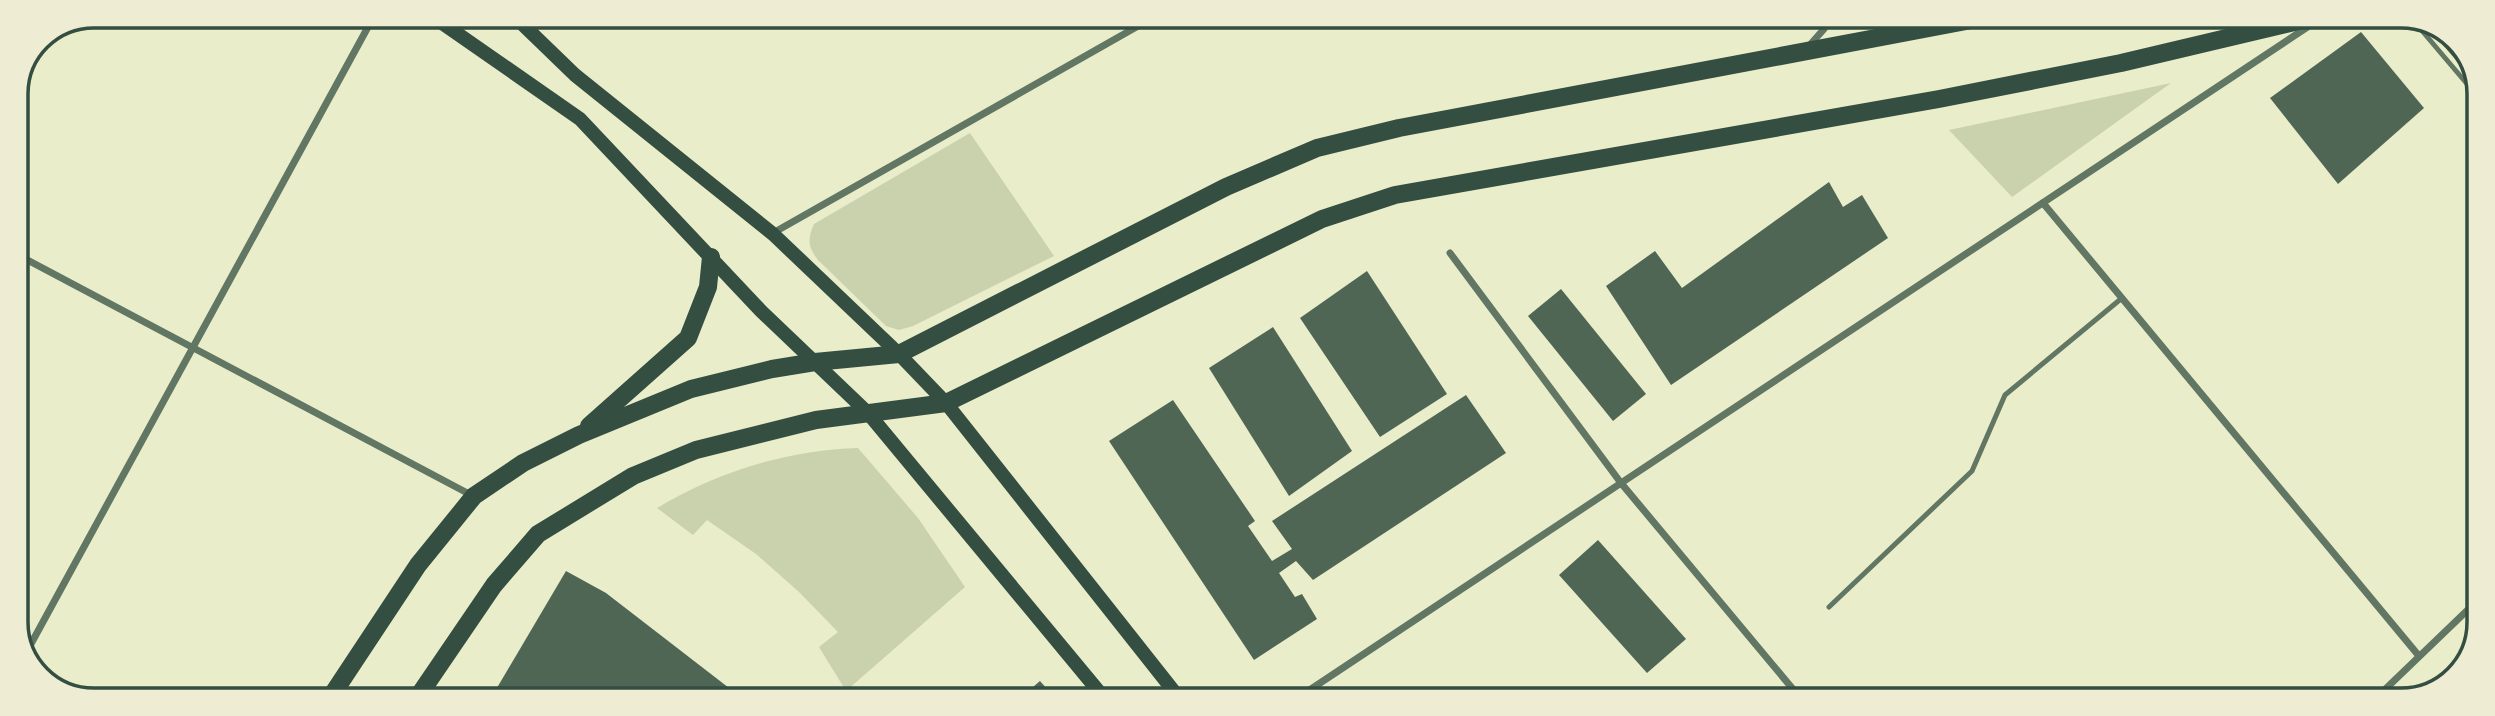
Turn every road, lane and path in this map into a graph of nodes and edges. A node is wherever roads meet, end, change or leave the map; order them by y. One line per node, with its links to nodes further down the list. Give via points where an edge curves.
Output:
1 (368, 28): 18 (street)
2 (449, 28): 15 (main road, via 580,118)
3 (526, 28): 13 (main road, via 575,75)
4 (1135, 28): 13 (street)
5 (1824, 28): 10 (street)
6 (1929, 28): 10 (main road)
7 (2268, 28): 21 (main road, via 2082,71 1395,195 1322,219)
8 (2305, 28): 12 (street)
9 (2423, 32): 11 (lane)
10 (1803, 52): 19 (main road, via 1399,128 1317,148 1226,187)
11 (2466, 83)
12 (2043, 203): 17 (street); 24 (street)
13 (773, 234): 19 (main road)
14 (1450, 253): 24 (street)
15 (711, 257): 20 (main road); 23 (main road, via 708,287 688,338)
16 (28, 260): 18 (street)
17 (2122, 298): 26 (lane, via 2004,394 1972,471); 29 (street)
18 (194, 349): 25 (street); 28 (street)
19 (899, 354): 20 (main road); 21 (main road)
20 (815, 362): 22 (main road); 23 (main road, via 691,388)
21 (946, 402): 22 (main road); 33 (main road)
22 (868, 413): 31 (main road, via 816,419 696,450 634,476 538,534 494,585); 32 (main road)
23 (579, 435): 25 (main road, via 523,463)
24 (1621, 483): 34 (street); 35 (street)
25 (474, 496): 30 (main road, via 418,565)
26 (1829, 607)
27 (2467, 610): 29 (street)
28 (32, 643)
29 (2419, 656): 36 (street)
30 (337, 688)
31 (424, 688)
32 (1096, 688)
33 (1171, 688)
34 (1313, 688)
35 (1792, 688)
36 (2386, 688)

